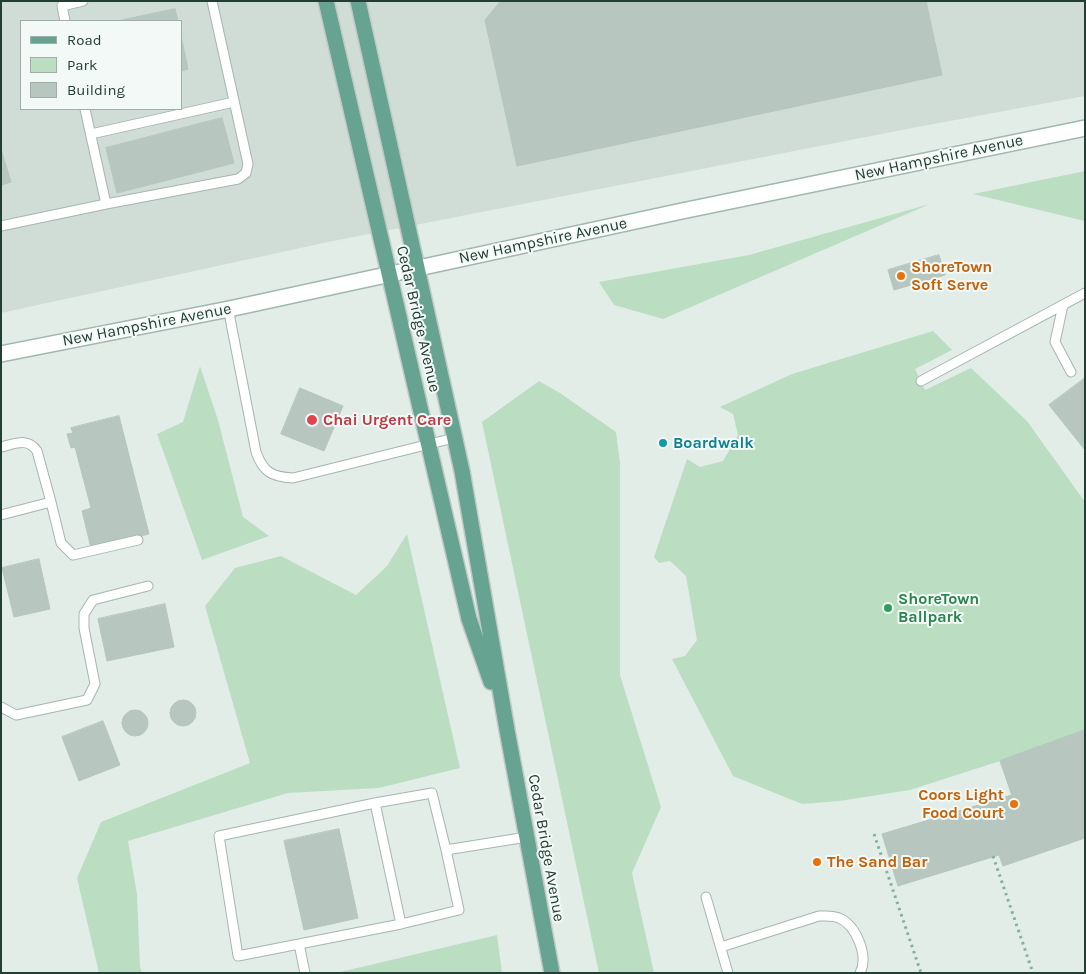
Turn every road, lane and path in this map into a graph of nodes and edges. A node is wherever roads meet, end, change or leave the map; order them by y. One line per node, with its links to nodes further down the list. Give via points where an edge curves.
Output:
1 (84, 1): 5 (lane, via 62,6)
2 (212, 1): 6 (lane)
3 (326, 1): 13 (main road, Cedar Bridge Avenue)
4 (358, 1): 12 (main road, Cedar Bridge Avenue)
5 (65, 20)
6 (234, 102): 9 (lane); 10 (lane, via 248,164 241,178)
7 (85, 110): 9 (lane)
8 (1085, 128): 12 (main road, New Hampshire Avenue)
9 (91, 134): 10 (lane)
10 (106, 204): 11 (lane)
11 (1, 226)
12 (417, 268): 13 (main road, New Hampshire Avenue); 20 (main road, Cedar Bridge Avenue)
13 (390, 274): 16 (main road, New Hampshire Avenue); 21 (main road, Cedar Bridge Avenue)
14 (1085, 292): 15 (lane)
15 (1063, 304): 18 (lane, via 1055,342); 19 (lane)
16 (229, 309): 17 (main road, New Hampshire Avenue); 21 (lane, via 256,452 260,463 270,473 280,478 293,478)
17 (1, 354)
18 (1072, 372)
19 (920, 381)
20 (454, 438): 21 (lane); 28 (main road, Cedar Bridge Avenue)
21 (429, 443): 28 (main road, Cedar Bridge Avenue, via 470,619)
22 (1, 447): 23 (lane, via 25,442 33,445)
23 (51, 502): 24 (lane); 25 (lane, via 61,543 73,555)
24 (1, 515)
25 (138, 540)
26 (148, 586): 27 (lane, via 93,600 84,614 96,684 87,700 16,716)
27 (1, 707)
28 (507, 730): 31 (main road, Cedar Bridge Avenue)
29 (375, 803): 32 (lane, via 432,793); 35 (lane); 36 (lane, via 219,836 238,956)
30 (874, 834): 42 (path)
31 (526, 837): 32 (lane); 39 (main road, Cedar Bridge Avenue)
32 (446, 850): 35 (lane, via 459,910)
33 (993, 856): 43 (path)
34 (706, 897): 37 (lane)
35 (402, 924): 36 (lane)
36 (299, 944): 38 (lane)
37 (721, 947): 40 (lane); 41 (lane, via 819,916 839,918 858,938 863,958)
38 (305, 973)
39 (552, 973)
40 (728, 973)
41 (860, 973)
42 (921, 973)
43 (1033, 973)

